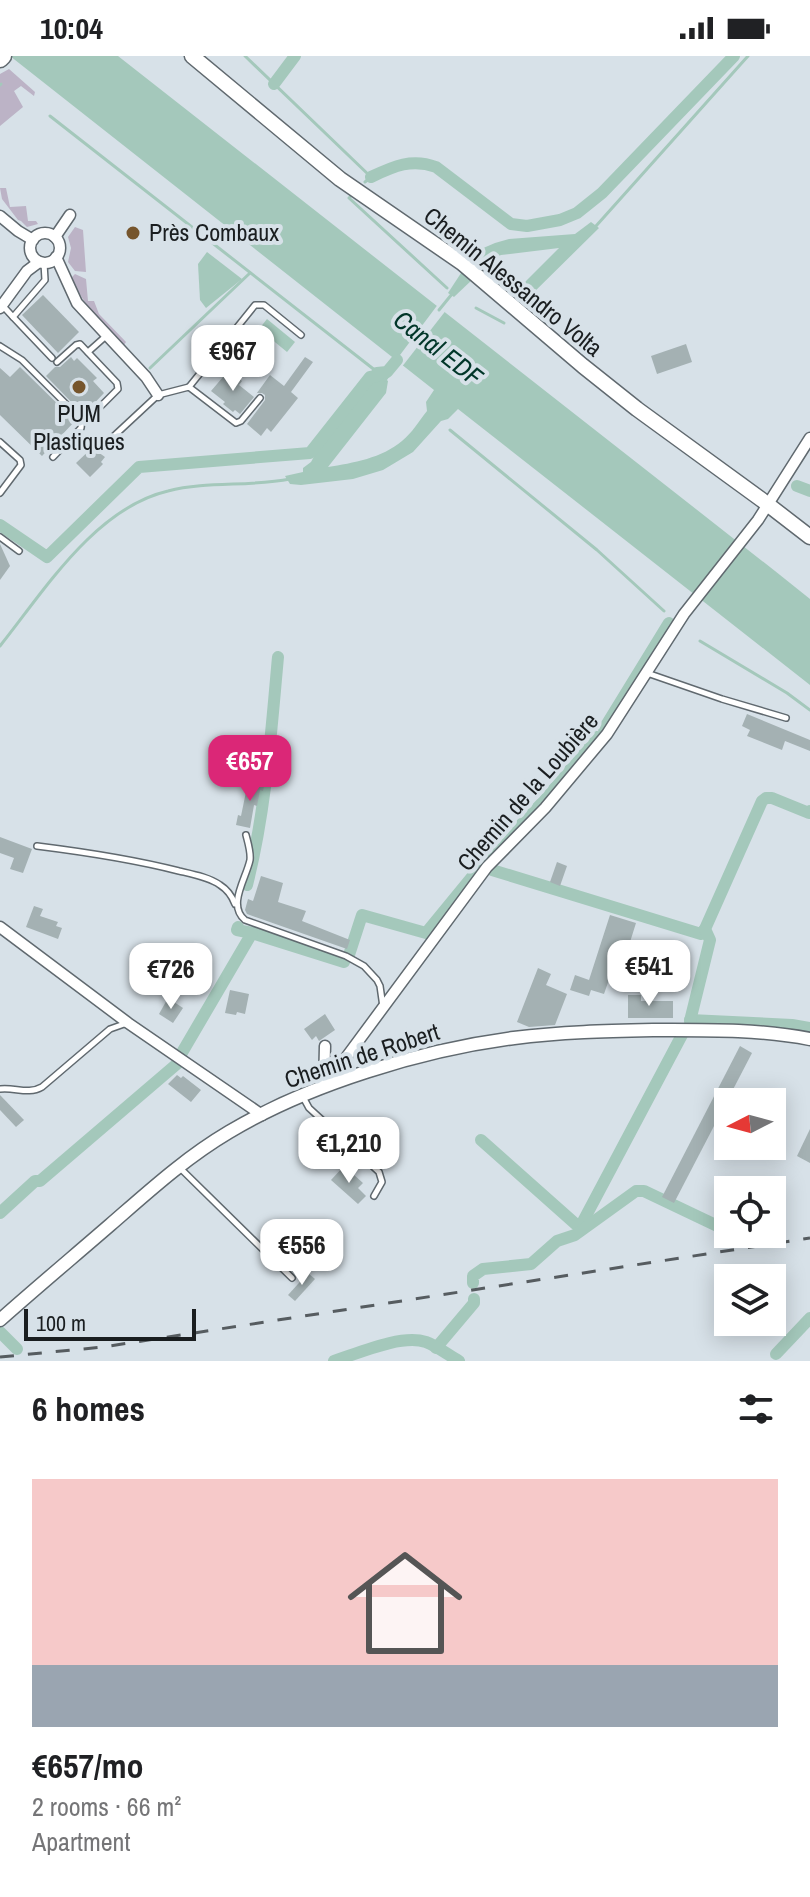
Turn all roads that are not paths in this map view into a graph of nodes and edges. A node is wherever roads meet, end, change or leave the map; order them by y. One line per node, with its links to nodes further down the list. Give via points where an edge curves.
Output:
1 (192, 56): 27 (main road, Chemin Alessandro Volta, via 340,179 462,263 637,409)
2 (70, 215): 4 (street)
3 (0, 216): 5 (street)
4 (55, 237): 5 (street, via 46,233); 7 (street)
5 (33, 240): 6 (street)
6 (31, 252): 8 (street); 9 (street)
7 (56, 257): 8 (street); 13 (street, via 77,303)
8 (42, 262): 9 (street); 11 (lane, via 45,280)
9 (27, 271): 10 (street)
10 (1, 307): 11 (lane)
11 (13, 317): 16 (lane, via 54,360 76,345)
12 (301, 335): 18 (lane, via 264,305 255,305)
13 (107, 336): 16 (lane); 17 (street)
14 (132, 343): 17 (street)
15 (1, 349): 25 (lane, via 22,360 82,420 81,428)
16 (88, 352): 21 (lane, via 119,386)
17 (123, 352): 19 (street)
18 (189, 387): 19 (lane); 20 (lane, via 236,423)
19 (158, 395): 24 (lane)
20 (260, 398)
21 (93, 414)
22 (810, 438): 27 (street, Chemin de la Loubière)
23 (0, 442): 26 (lane, via 21,465)
24 (101, 448)
25 (53, 457)
26 (0, 493)
27 (768, 504): 29 (main road, Chemin Alessandro Volta); 31 (street, Chemin de la Loubière)
28 (0, 537): 30 (lane)
29 (810, 537)
30 (19, 551)
31 (646, 672): 32 (lane); 37 (street, Chemin de la Loubière, via 593,752 487,867)
32 (786, 718)
33 (246, 835): 35 (lane, via 251,857 238,897)
34 (37, 846): 35 (lane, via 115,856 212,880 232,897)
35 (239, 913): 37 (lane, via 245,920 364,966 377,980)
36 (0, 927): 38 (street)
37 (383, 1008): 41 (street, Chemin de la Loubière)
38 (128, 1023): 42 (lane, via 110,1029 42,1087 28,1092); 44 (street)
39 (810, 1039): 41 (street, Chemin de Robert, via 703,1030 538,1036 410,1059)
40 (325, 1046): 41 (street)
41 (324, 1087): 43 (street, Chemin de Robert)
42 (0, 1089)
43 (302, 1096): 44 (street, Chemin de Robert); 46 (lane, via 379,1172 382,1182)
44 (262, 1115): 45 (street, Chemin de Robert)
45 (178, 1167): 47 (lane); 48 (street, Chemin de Robert)
46 (374, 1196)
47 (292, 1278)
48 (1, 1317)

